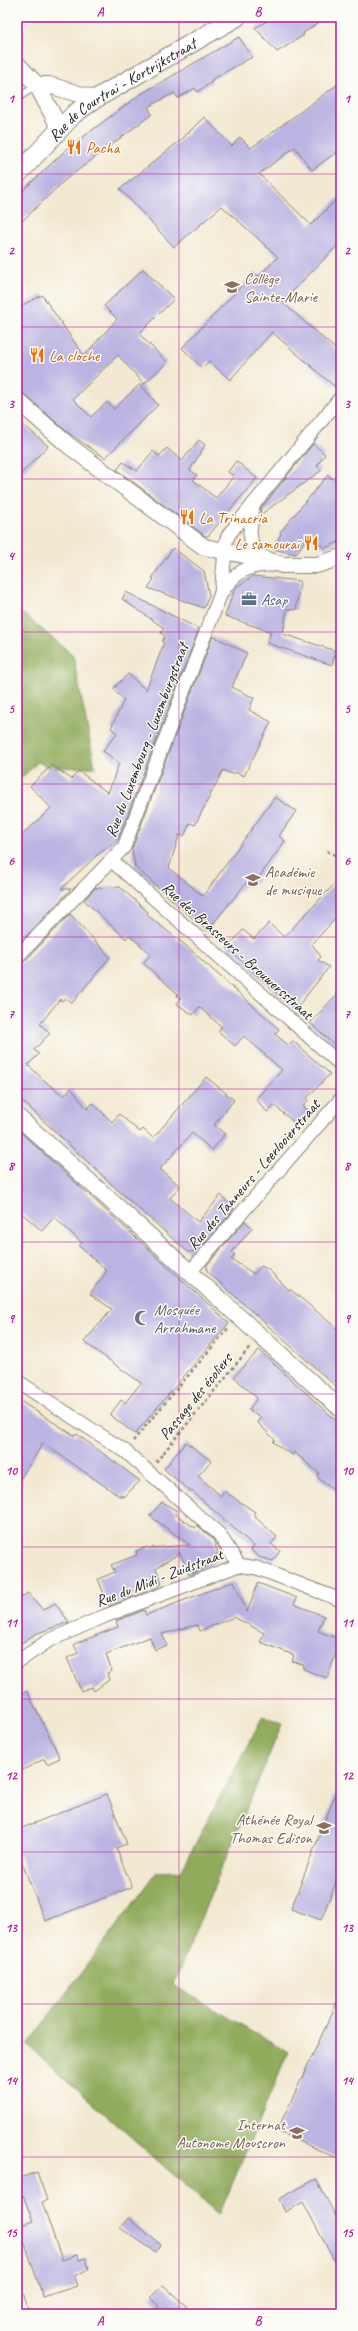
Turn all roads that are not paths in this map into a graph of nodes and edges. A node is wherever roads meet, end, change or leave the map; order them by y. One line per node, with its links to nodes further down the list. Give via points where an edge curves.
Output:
1 (237, 17): 5 (main road, Rue de Courtrai - Kortrijkstraat)
2 (17, 64): 3 (street)
3 (37, 85): 4 (lane); 5 (street, via 48,85); 6 (street)
4 (17, 99)
5 (95, 99): 6 (main road, Rue de Courtrai - Kortrijkstraat, via 74,114)
6 (60, 129): 7 (main road, Rue de Courtrai - Kortrijkstraat)
7 (17, 174)
8 (341, 397): 10 (street, Rue du Luxembourg - Luxemburgstraat)
9 (17, 400): 11 (street, via 68,445 197,544)
10 (252, 504): 11 (street, Rue du Luxembourg - Luxemburgstraat, via 229,534); 12 (street, via 250,533)
11 (225, 552): 12 (street); 15 (street, Rue du Luxembourg - Luxemburgstraat)
12 (254, 557): 14 (street)
13 (341, 557): 14 (street, via 317,565)
14 (282, 565): 15 (street, Rue du Luxembourg - Luxemburgstraat, via 259,564 244,568)
15 (221, 592): 16 (street, Rue du Luxembourg - Luxemburgstraat, via 131,830 124,847)
16 (112, 861): 17 (street, Rue du Luxembourg - Luxemburgstraat); 18 (street, Rue des Brasseurs - Brouwersstraat)
17 (17, 957)
18 (341, 1065)
19 (341, 1099): 21 (street, Rue des Tanneurs - Leerlooierstraat)
20 (17, 1116): 21 (street)
21 (190, 1272): 23 (street)
22 (17, 1381): 24 (street, via 125,1451 219,1534)
23 (341, 1409)
24 (239, 1565): 25 (street, Rue du Midi - Zuidstraat, via 257,1568); 26 (street, Rue du Midi - Zuidstraat, via 105,1616 48,1641)
25 (341, 1600)
26 (17, 1662)
27 (17, 2297): 28 (street)
28 (22, 2314)

